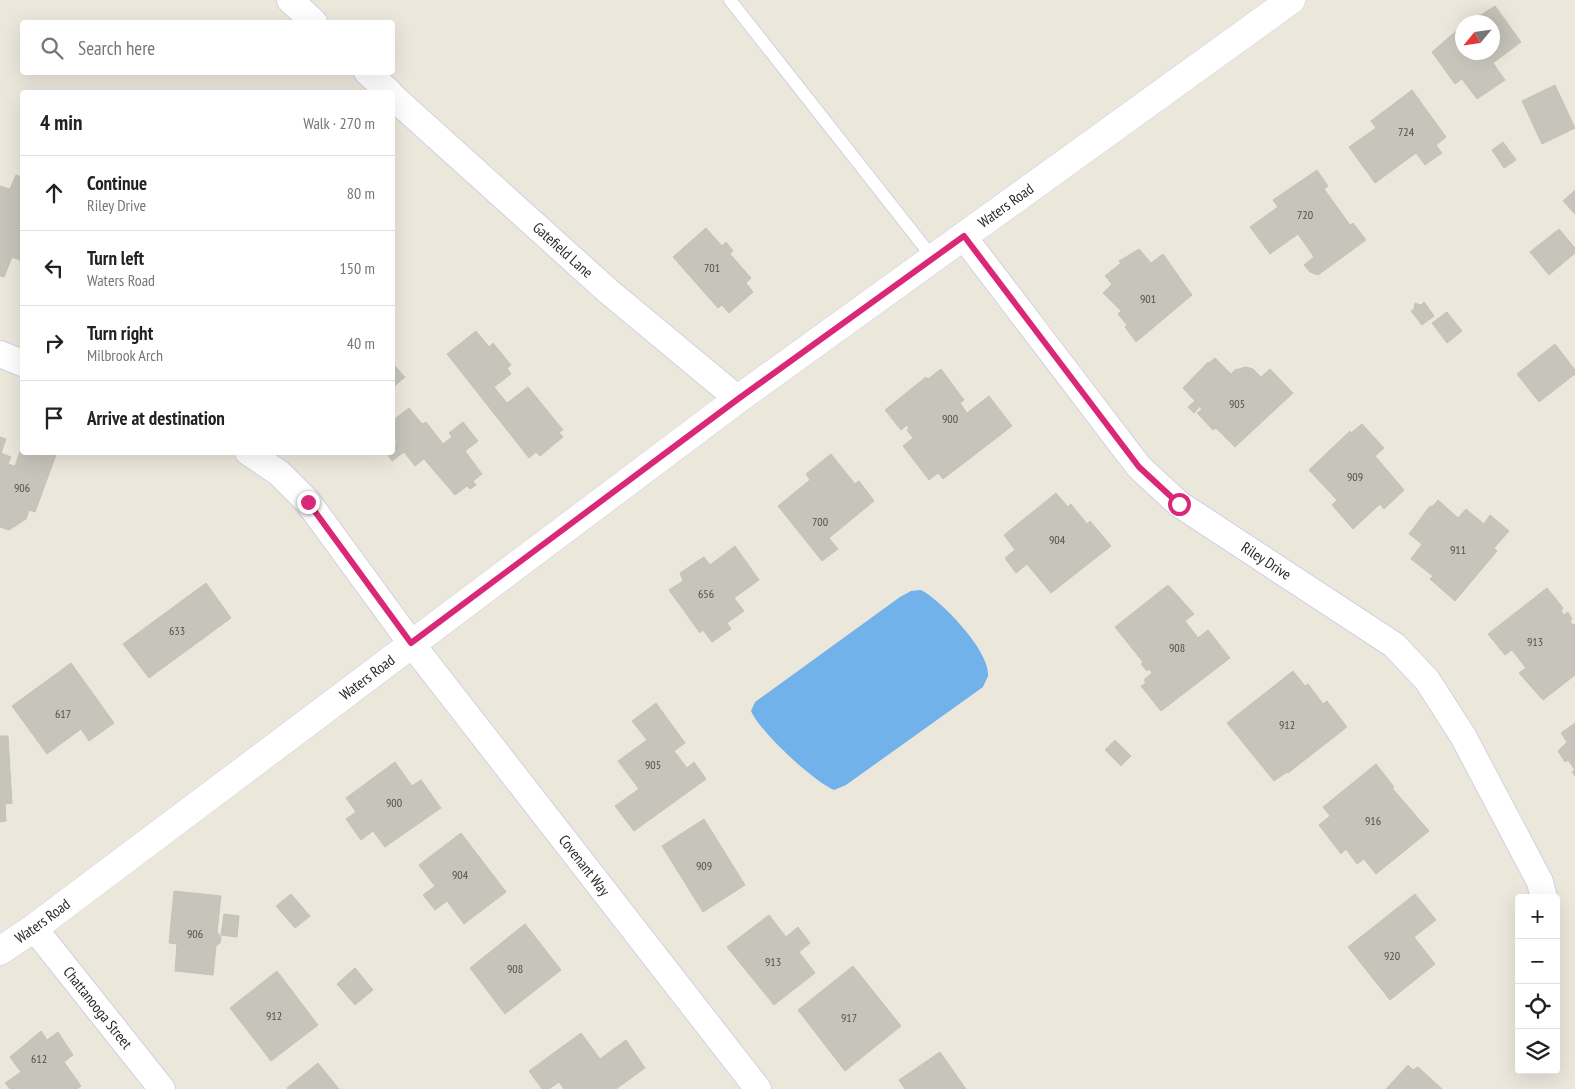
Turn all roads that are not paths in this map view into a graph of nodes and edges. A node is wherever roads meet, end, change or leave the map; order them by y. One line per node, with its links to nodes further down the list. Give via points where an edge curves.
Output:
1 (290, 0): 4 (street)
2 (730, 0): 9 (lane)
3 (1291, 0): 8 (street, Waters Road)
4 (312, 20)
5 (370, 75): 6 (street)
6 (387, 90)
7 (395, 99): 12 (street, Gatefield Lane, via 608,291)
8 (964, 236): 9 (street, Waters Road); 15 (street, Riley Drive, via 1139,467 1179,504 1394,645 1427,680 1464,736 1540,882)
9 (932, 258): 12 (street, Waters Road)
10 (0, 354): 11 (street)
11 (20, 362)
12 (738, 399): 14 (street, Waters Road)
13 (252, 455): 14 (street, Covenant Way, via 279,473 308,502)
14 (411, 643): 16 (street, Waters Road); 19 (street, Covenant Way)
15 (1543, 894)
16 (34, 928): 17 (street, Waters Road); 18 (street, Chattanooga Street)
17 (0, 951)
18 (162, 1089)
19 (758, 1089)

